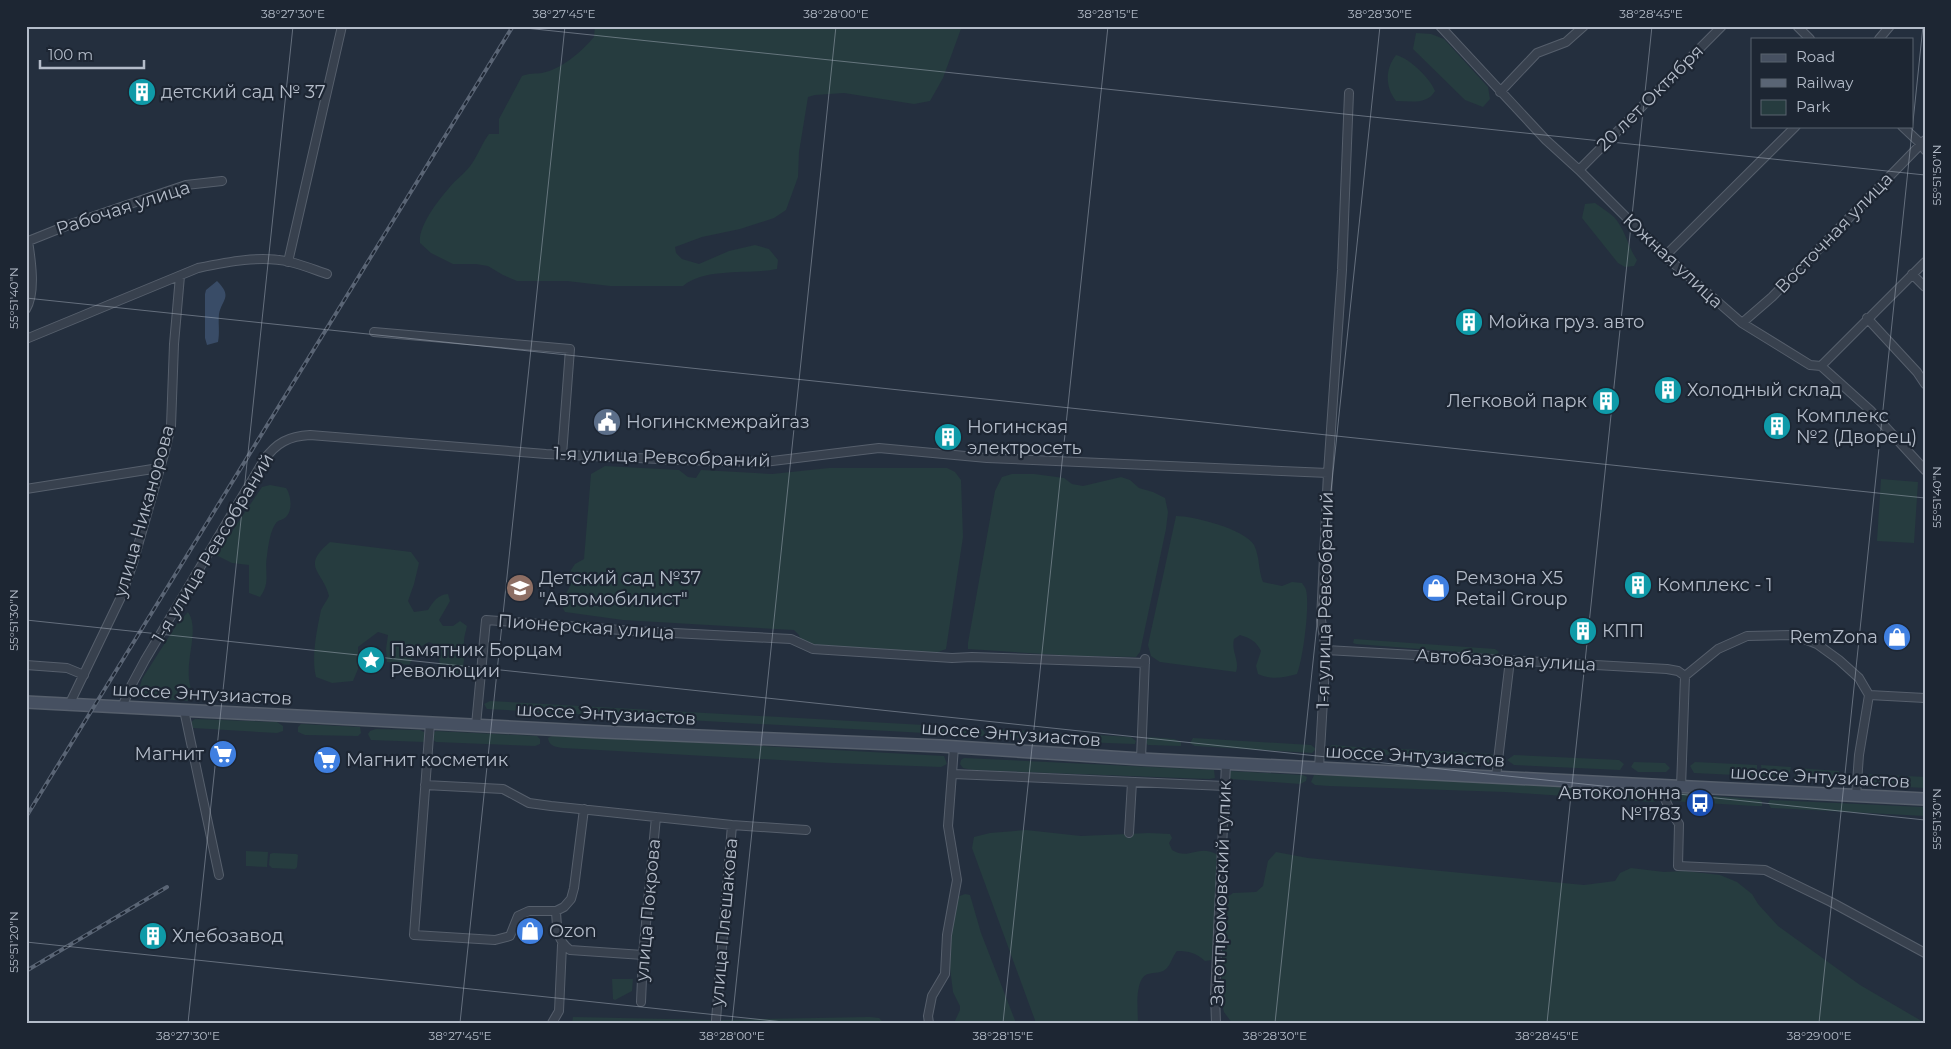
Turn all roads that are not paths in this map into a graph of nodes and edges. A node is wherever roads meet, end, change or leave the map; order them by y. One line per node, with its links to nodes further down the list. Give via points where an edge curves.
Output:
1 (342, 26): 18 (street)
2 (1441, 26): 9 (street, Южная улица)
3 (1584, 26): 9 (street, via 1566,42 1538,53)
4 (1722, 26): 14 (street, 20 лет Октября)
5 (1797, 26): 7 (street)
6 (1890, 26): 8 (street)
7 (1809, 38)
8 (1880, 38)
9 (1500, 92): 14 (street, Южная улица)
10 (1349, 93): 34 (street, via 1342,270)
11 (1794, 128): 17 (street)
12 (1904, 128): 13 (street)
13 (1924, 145): 26 (street, Восточная улица)
14 (1579, 170): 17 (street, Южная улица)
15 (222, 181): 16 (street, Рабочая улица, via 186,185)
16 (27, 242): 24 (street, via 32,263 30,303)
17 (1665, 256): 26 (street, Южная улица)
18 (288, 262): 20 (street); 22 (street, via 245,260 198,268)
19 (1925, 262): 21 (street)
20 (327, 274)
21 (1912, 274): 23 (street); 25 (street)
22 (180, 276): 28 (street); 32 (street, улица Никанорова, via 171,426)
23 (1925, 287)
24 (26, 309)
25 (1868, 318): 29 (street); 30 (street, via 1918,372)
26 (1742, 323): 29 (street, Южная улица, via 1810,364)
27 (374, 332): 31 (street, via 570,349)
28 (26, 339)
29 (1821, 366): 33 (street, Южная улица, via 1870,410)
30 (1925, 384)
31 (562, 455): 34 (street, 1-я улица Ревсобраний, via 764,462 879,448 987,458); 45 (street, 1-я улица Ревсобраний, via 310,435 293,436 281,442 268,454 244,491 145,660)
32 (159, 468): 35 (street); 39 (street, улица Никанорова, via 124,590)
33 (1925, 470)
34 (1328, 473): 36 (street, 1-я улица Ревсобраний, via 1321,620)
35 (26, 488)
36 (1326, 650): 37 (street, Автобазовая улица); 52 (street, 1-я улица Ревсобраний)
37 (1510, 660): 40 (street, Автобазовая улица, via 1667,669); 54 (street)
38 (26, 665): 39 (street, via 67,668)
39 (84, 675): 44 (street, улица Никанорова)
40 (1685, 676): 41 (street, via 1718,649 1747,636 1794,635 1817,644 1839,660 1859,678); 59 (street)
41 (1869, 695): 42 (street); 60 (street)
42 (1925, 698)
43 (26, 702): 44 (main road, шоссе Энтузиастов)
44 (69, 705): 45 (main road, шоссе Энтузиастов)
45 (122, 707): 46 (main road, шоссе Энтузиастов)
46 (184, 710): 47 (main road, шоссе Энтузиастов); 67 (street)
47 (430, 723): 48 (main road, шоссе Энтузиастов); 56 (street)
48 (476, 725): 49 (main road, шоссе Энтузиастов); 50 (street, Пионерская улица, via 486,620 791,639 813,649 952,658 1145,661)
49 (954, 747): 50 (main road, шоссе Энтузиастов); 53 (street)
50 (1141, 759): 51 (main road, шоссе Энтузиастов)
51 (1226, 764): 52 (main road, шоссе Энтузиастов); 57 (street, Заготпромовский тупик)
52 (1319, 768): 54 (main road, шоссе Энтузиастов)
53 (953, 774): 55 (street); 75 (street, via 948,826 957,880 947,935 945,974 932,996)
54 (1496, 778): 58 (main road, шоссе Энтузиастов)
55 (1132, 782): 57 (street); 66 (street)
56 (425, 785): 62 (street, via 503,790 529,803); 68 (street, via 414,935 495,940 510,936 518,916 529,911)
57 (1226, 786): 76 (street, Заготпромовский тупик)
58 (1659, 786): 59 (main road, шоссе Энтузиастов); 70 (street, via 1679,824 1678,866 1765,870)
59 (1681, 787): 60 (main road, шоссе Энтузиастов)
60 (1856, 796): 61 (main road, шоссе Энтузиастов)
61 (1925, 799)
62 (584, 809): 63 (street); 68 (street, via 571,899)
63 (656, 817): 64 (street); 71 (street, улица Покрова)
64 (732, 825): 65 (street); 73 (street, улица Плешакова)
65 (806, 830)
66 (1129, 833)
67 (219, 875)
68 (556, 911): 69 (street)
69 (562, 945): 71 (street, via 580,952); 74 (street, via 559,1011)
70 (1925, 953)
71 (643, 955): 72 (street, улица Покрова)
72 (641, 1002)
73 (716, 1020)
74 (552, 1023)
75 (929, 1023)
76 (1216, 1023)

